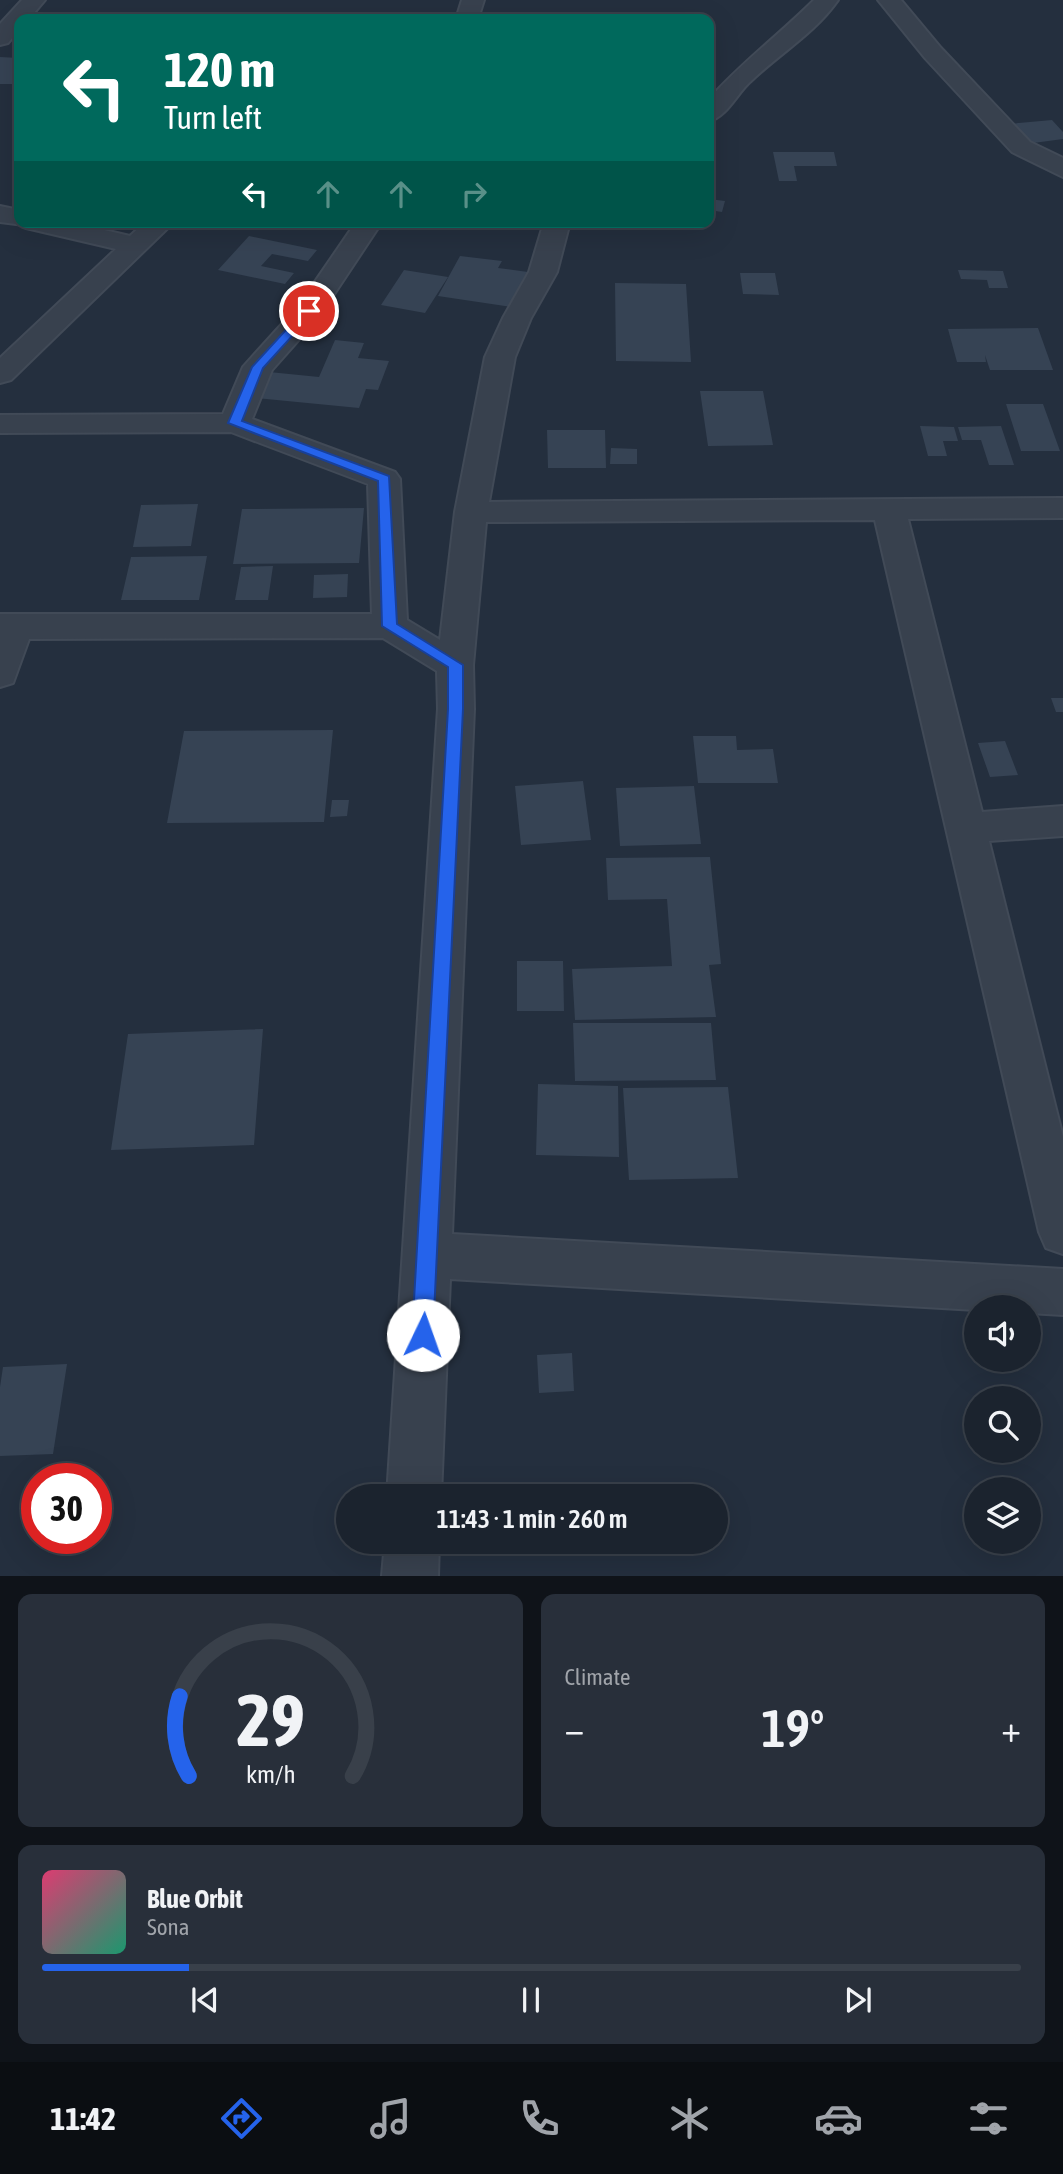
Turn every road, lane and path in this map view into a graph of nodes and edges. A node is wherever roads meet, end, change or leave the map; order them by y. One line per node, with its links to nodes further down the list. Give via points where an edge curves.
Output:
1 (34, 0): 4 (street)
2 (827, 0): 7 (street, via 742,76)
3 (889, 0): 8 (street, via 1021,147)
4 (21, 14)
5 (14, 22): 6 (street)
6 (0, 38)
7 (714, 108)
8 (1063, 169)
9 (60, 228): 13 (street)
10 (156, 228): 13 (street)
11 (365, 228): 15 (street, via 309,311 258,367)
12 (555, 228): 19 (street, via 542,272 500,357)
13 (137, 246): 14 (street)
14 (0, 374)
15 (235, 423): 16 (street); 21 (street, via 384,479)
16 (0, 424)
17 (890, 508): 18 (street); 19 (street); 25 (street)
18 (1063, 508)
19 (471, 512): 22 (street)
20 (7, 626): 21 (street); 23 (street)
21 (390, 626): 22 (street)
22 (456, 665): 27 (street)
23 (0, 674)
24 (1063, 821): 25 (street)
25 (965, 828): 26 (street)
26 (1063, 1232)
27 (427, 1255): 28 (street); 29 (street)
28 (1063, 1292)
29 (415, 1484)
30 (411, 1554): 31 (street)
31 (410, 1576)

